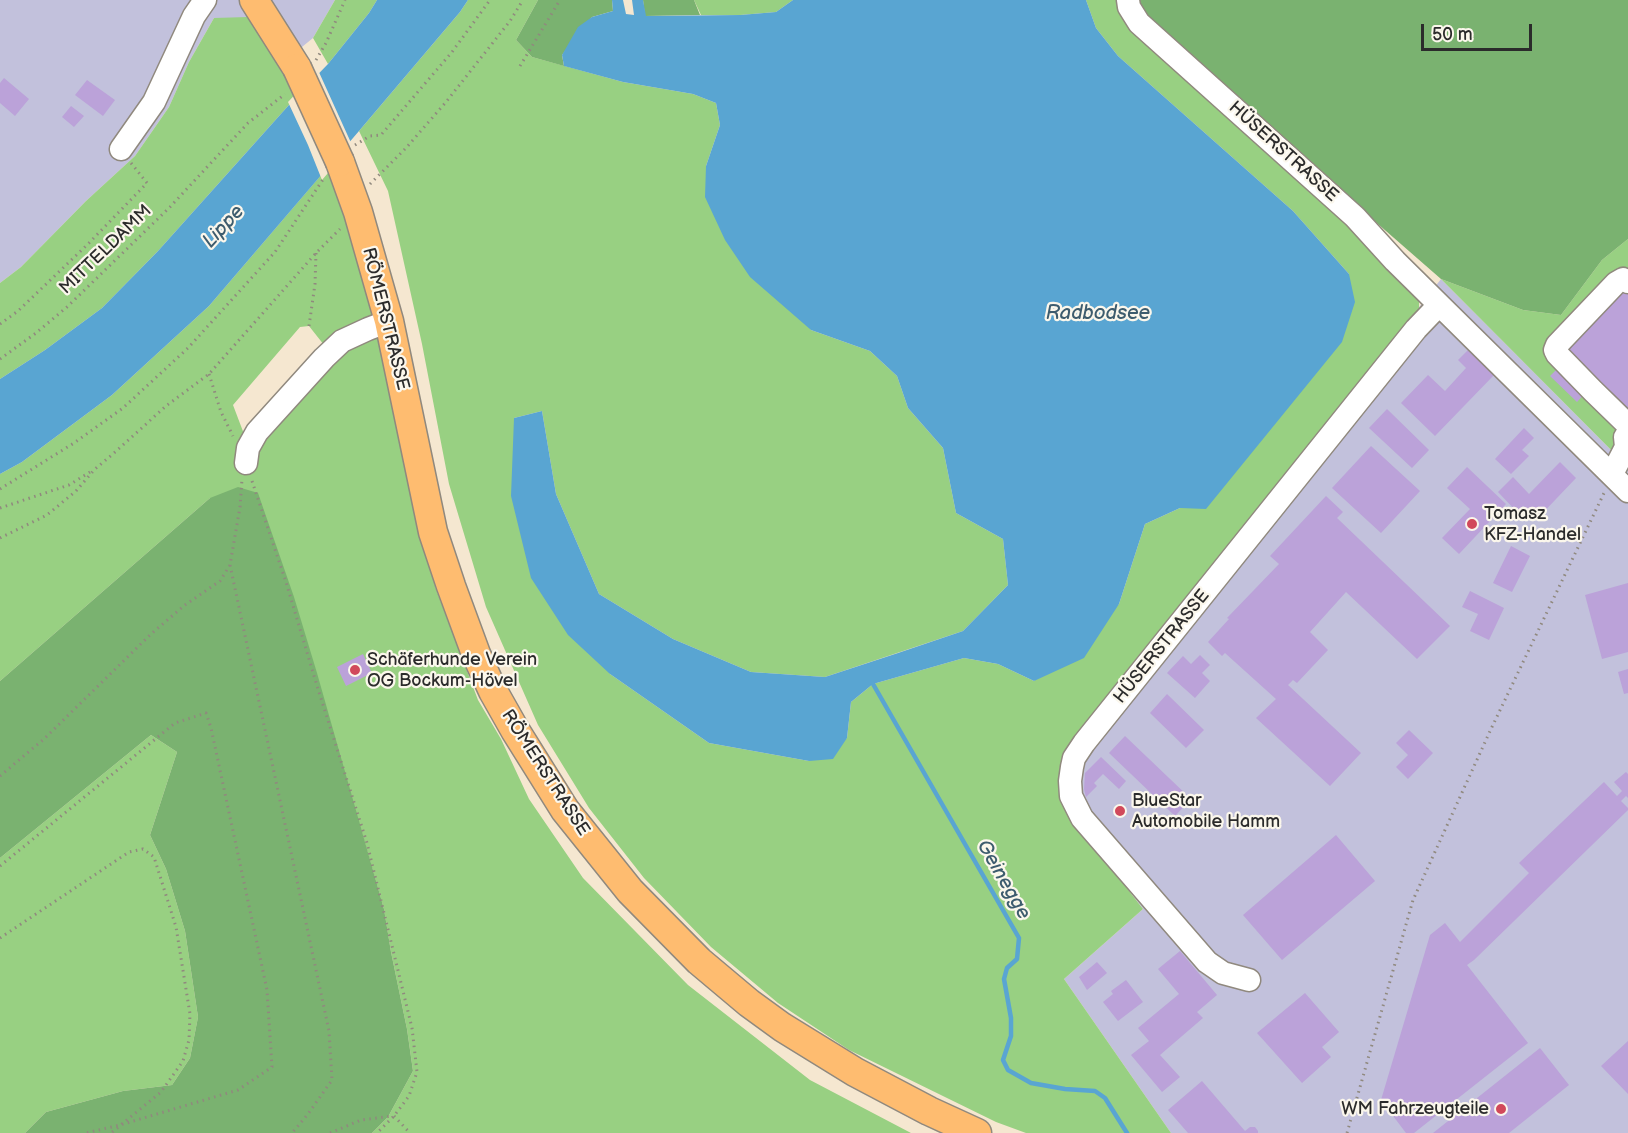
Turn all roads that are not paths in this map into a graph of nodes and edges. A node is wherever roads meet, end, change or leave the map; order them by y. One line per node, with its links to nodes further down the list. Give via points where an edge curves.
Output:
1 (205, 0): 4 (street, via 154,102)
2 (254, 0): 7 (main road, RÖMERSTRASSE, bridge, via 347,153 356,206)
3 (1128, 0): 6 (street, HÜSERSTRASSE, via 1139,23 1355,217)
4 (121, 149)
5 (1628, 282): 8 (street, via 1623,279 1616,283 1555,350)
6 (1439, 305): 11 (street, HÜSERSTRASSE); 13 (street, HÜSERSTRASSE, via 1416,328 1074,758 1071,796 1082,818 1207,962)
7 (389, 321): 10 (street, via 342,342 324,358 257,432 248,448); 14 (main road, RÖMERSTRASSE, via 433,532 451,586 493,691 566,810 630,891 699,961 748,1003 855,1072)
8 (1628, 424)
9 (1628, 434): 11 (street)
10 (246, 463)
11 (1612, 474): 12 (street, HÜSERSTRASSE)
12 (1628, 491)
13 (1249, 980)
14 (977, 1133)

